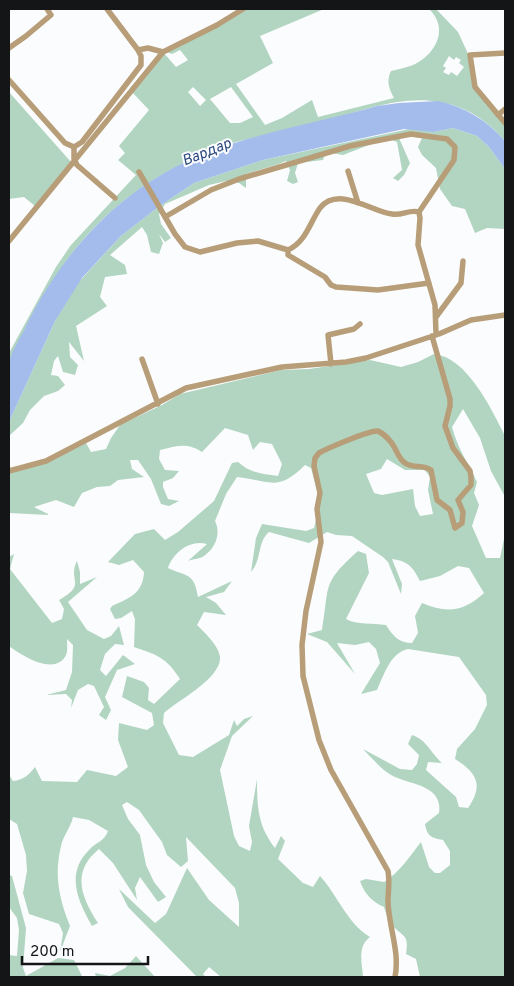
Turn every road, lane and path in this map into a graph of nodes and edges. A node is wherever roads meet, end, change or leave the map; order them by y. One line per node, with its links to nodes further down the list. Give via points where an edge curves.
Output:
1 (107, 9): 5 (street)
2 (244, 9): 6 (street)
3 (49, 12): 4 (street)
4 (9, 48)
5 (138, 50): 6 (street, via 148,48); 12 (street, via 142,62 138,72 82,142)
6 (163, 52): 13 (street)
7 (505, 53): 10 (street, via 470,55 474,86)
8 (9, 80): 12 (street, via 65,144)
9 (505, 109): 10 (street)
10 (498, 116): 11 (street)
11 (505, 123)
12 (74, 147): 13 (street)
13 (74, 162): 16 (street); 20 (street)
14 (348, 171): 17 (street)
15 (139, 172): 19 (street)
16 (115, 198)
17 (358, 203): 18 (street, via 392,214); 21 (street, via 338,199 323,206 307,232)
18 (419, 212): 19 (street, via 454,160 455,147 447,139 411,134 350,146 211,190); 23 (street, via 418,245)
19 (164, 215): 21 (street, via 182,244 196,252 258,241)
20 (9, 242)
21 (288, 250): 23 (street, via 288,255 325,276 336,287 378,290)
22 (463, 261): 25 (street, via 461,283)
23 (429, 283): 25 (street)
24 (505, 315): 27 (street, via 480,318)
25 (436, 317): 27 (street)
26 (360, 324): 29 (street, via 354,329 328,335)
27 (434, 335): 29 (street, via 366,358); 32 (street, via 450,398 445,426 453,448 471,477 471,485 458,500 463,512 462,524 455,528 450,510 437,500 431,470 424,465 410,466 403,462 392,442 383,434 376,431 366,433 319,453 314,466 320,493 316,510 321,542 302,645 303,676 319,740 345,798 388,871)
28 (142, 359): 30 (street)
29 (331, 364): 30 (street, via 282,367 186,388)
30 (158, 404): 31 (street, via 46,461)
31 (9, 471)
32 (396, 977)

